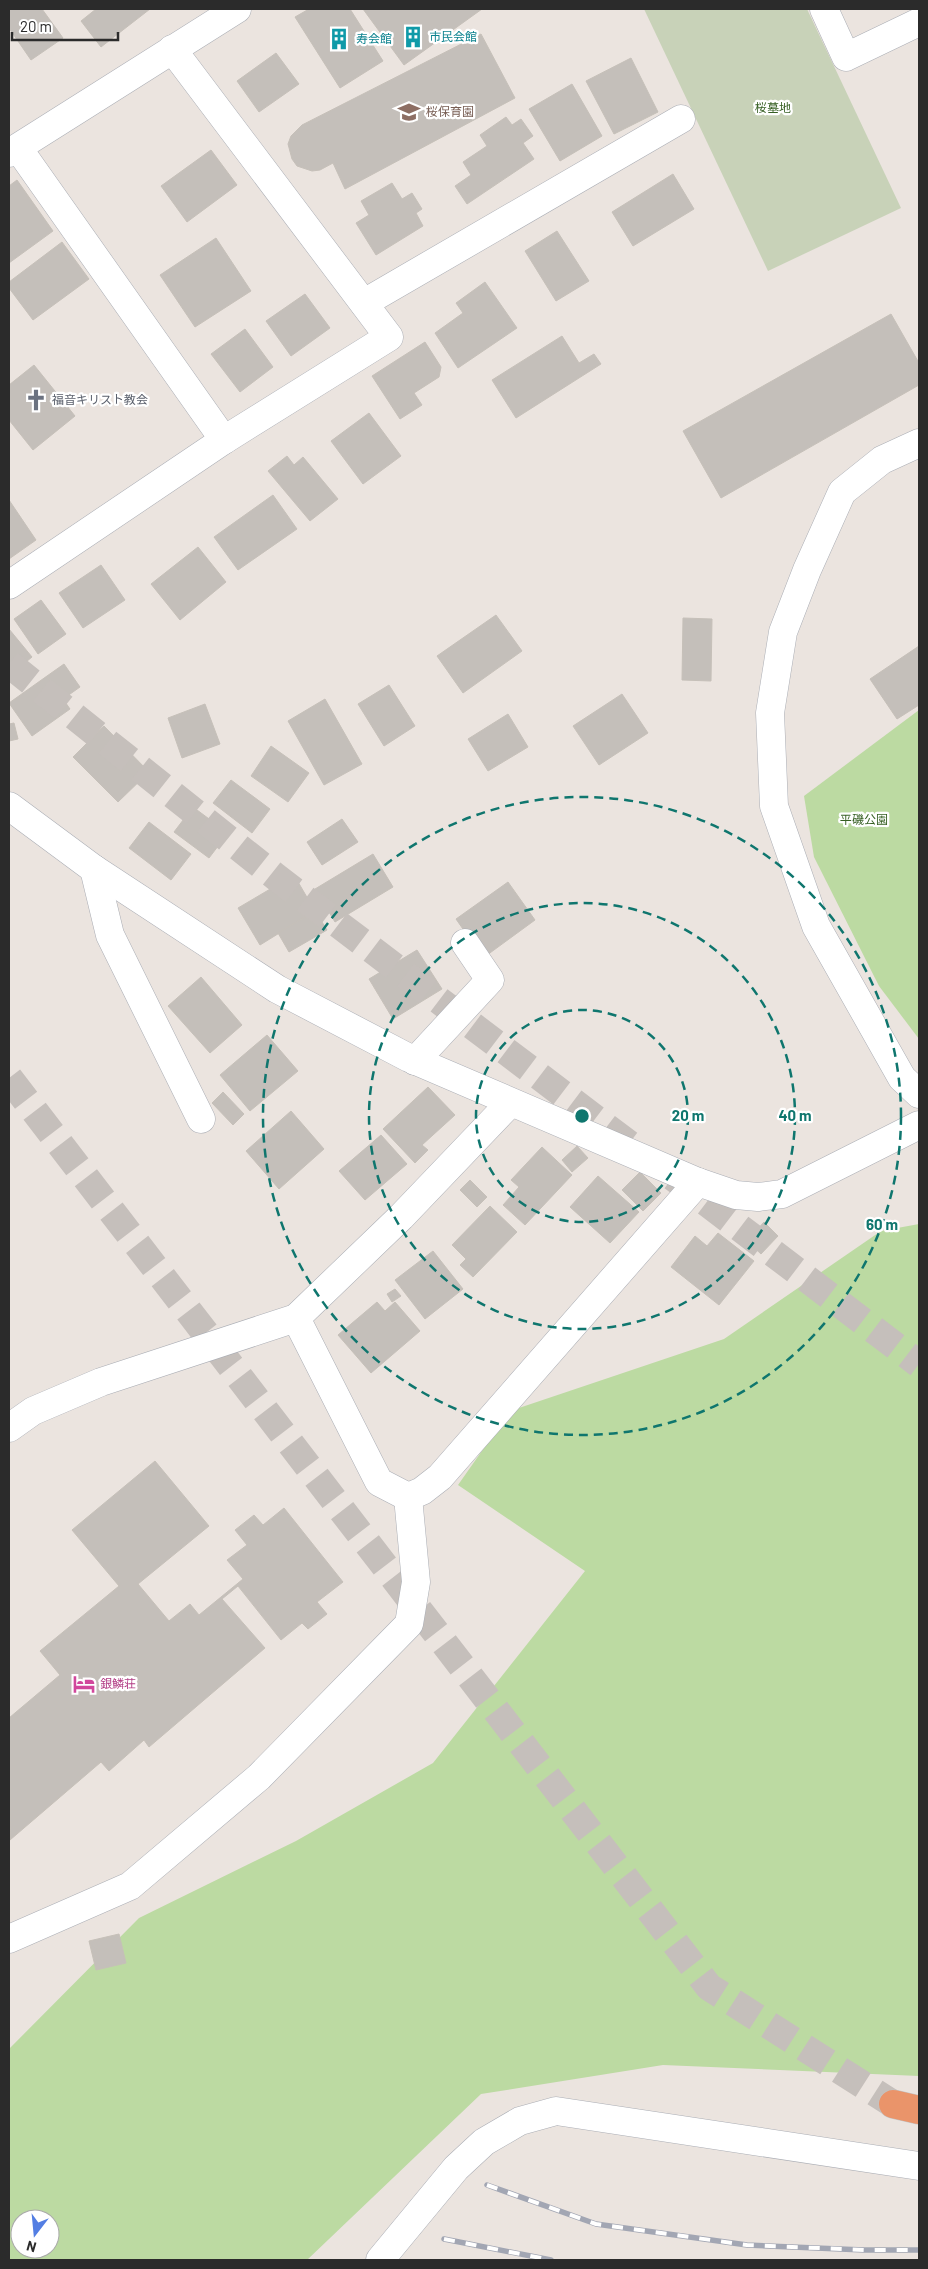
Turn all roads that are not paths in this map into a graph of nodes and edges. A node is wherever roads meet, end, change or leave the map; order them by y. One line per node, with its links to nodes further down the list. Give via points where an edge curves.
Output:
1 (237, 9): 4 (street)
2 (824, 9): 3 (street, via 846,56)
3 (919, 22)
4 (172, 49): 6 (street); 7 (street)
5 (681, 119): 7 (street)
6 (13, 151): 8 (street)
7 (364, 303): 8 (street, via 388,337)
8 (224, 440): 10 (street)
9 (919, 444): 15 (street, via 882,460 842,492 783,632 770,713 774,806 816,926 902,1078)
10 (9, 585)
11 (9, 806): 12 (street)
12 (94, 869): 14 (street, via 277,989); 17 (street, via 110,935)
13 (465, 943): 14 (street, via 490,980)
14 (415, 1062): 16 (street)
15 (919, 1094)
16 (510, 1103): 19 (street); 20 (street)
17 (201, 1119)
18 (919, 1125): 19 (street, via 782,1194 736,1195)
19 (698, 1182): 22 (street, via 440,1477)
20 (296, 1318): 21 (street, via 101,1382 33,1411); 22 (street, via 379,1482)
21 (9, 1428)
22 (408, 1497): 23 (street, via 416,1582 409,1624 259,1777 130,1886)
23 (9, 1939)
24 (893, 2104): 25 (highway)
25 (919, 2110)
26 (919, 2166): 27 (street, via 556,2111 520,2121 484,2142 456,2168)
27 (380, 2260)

